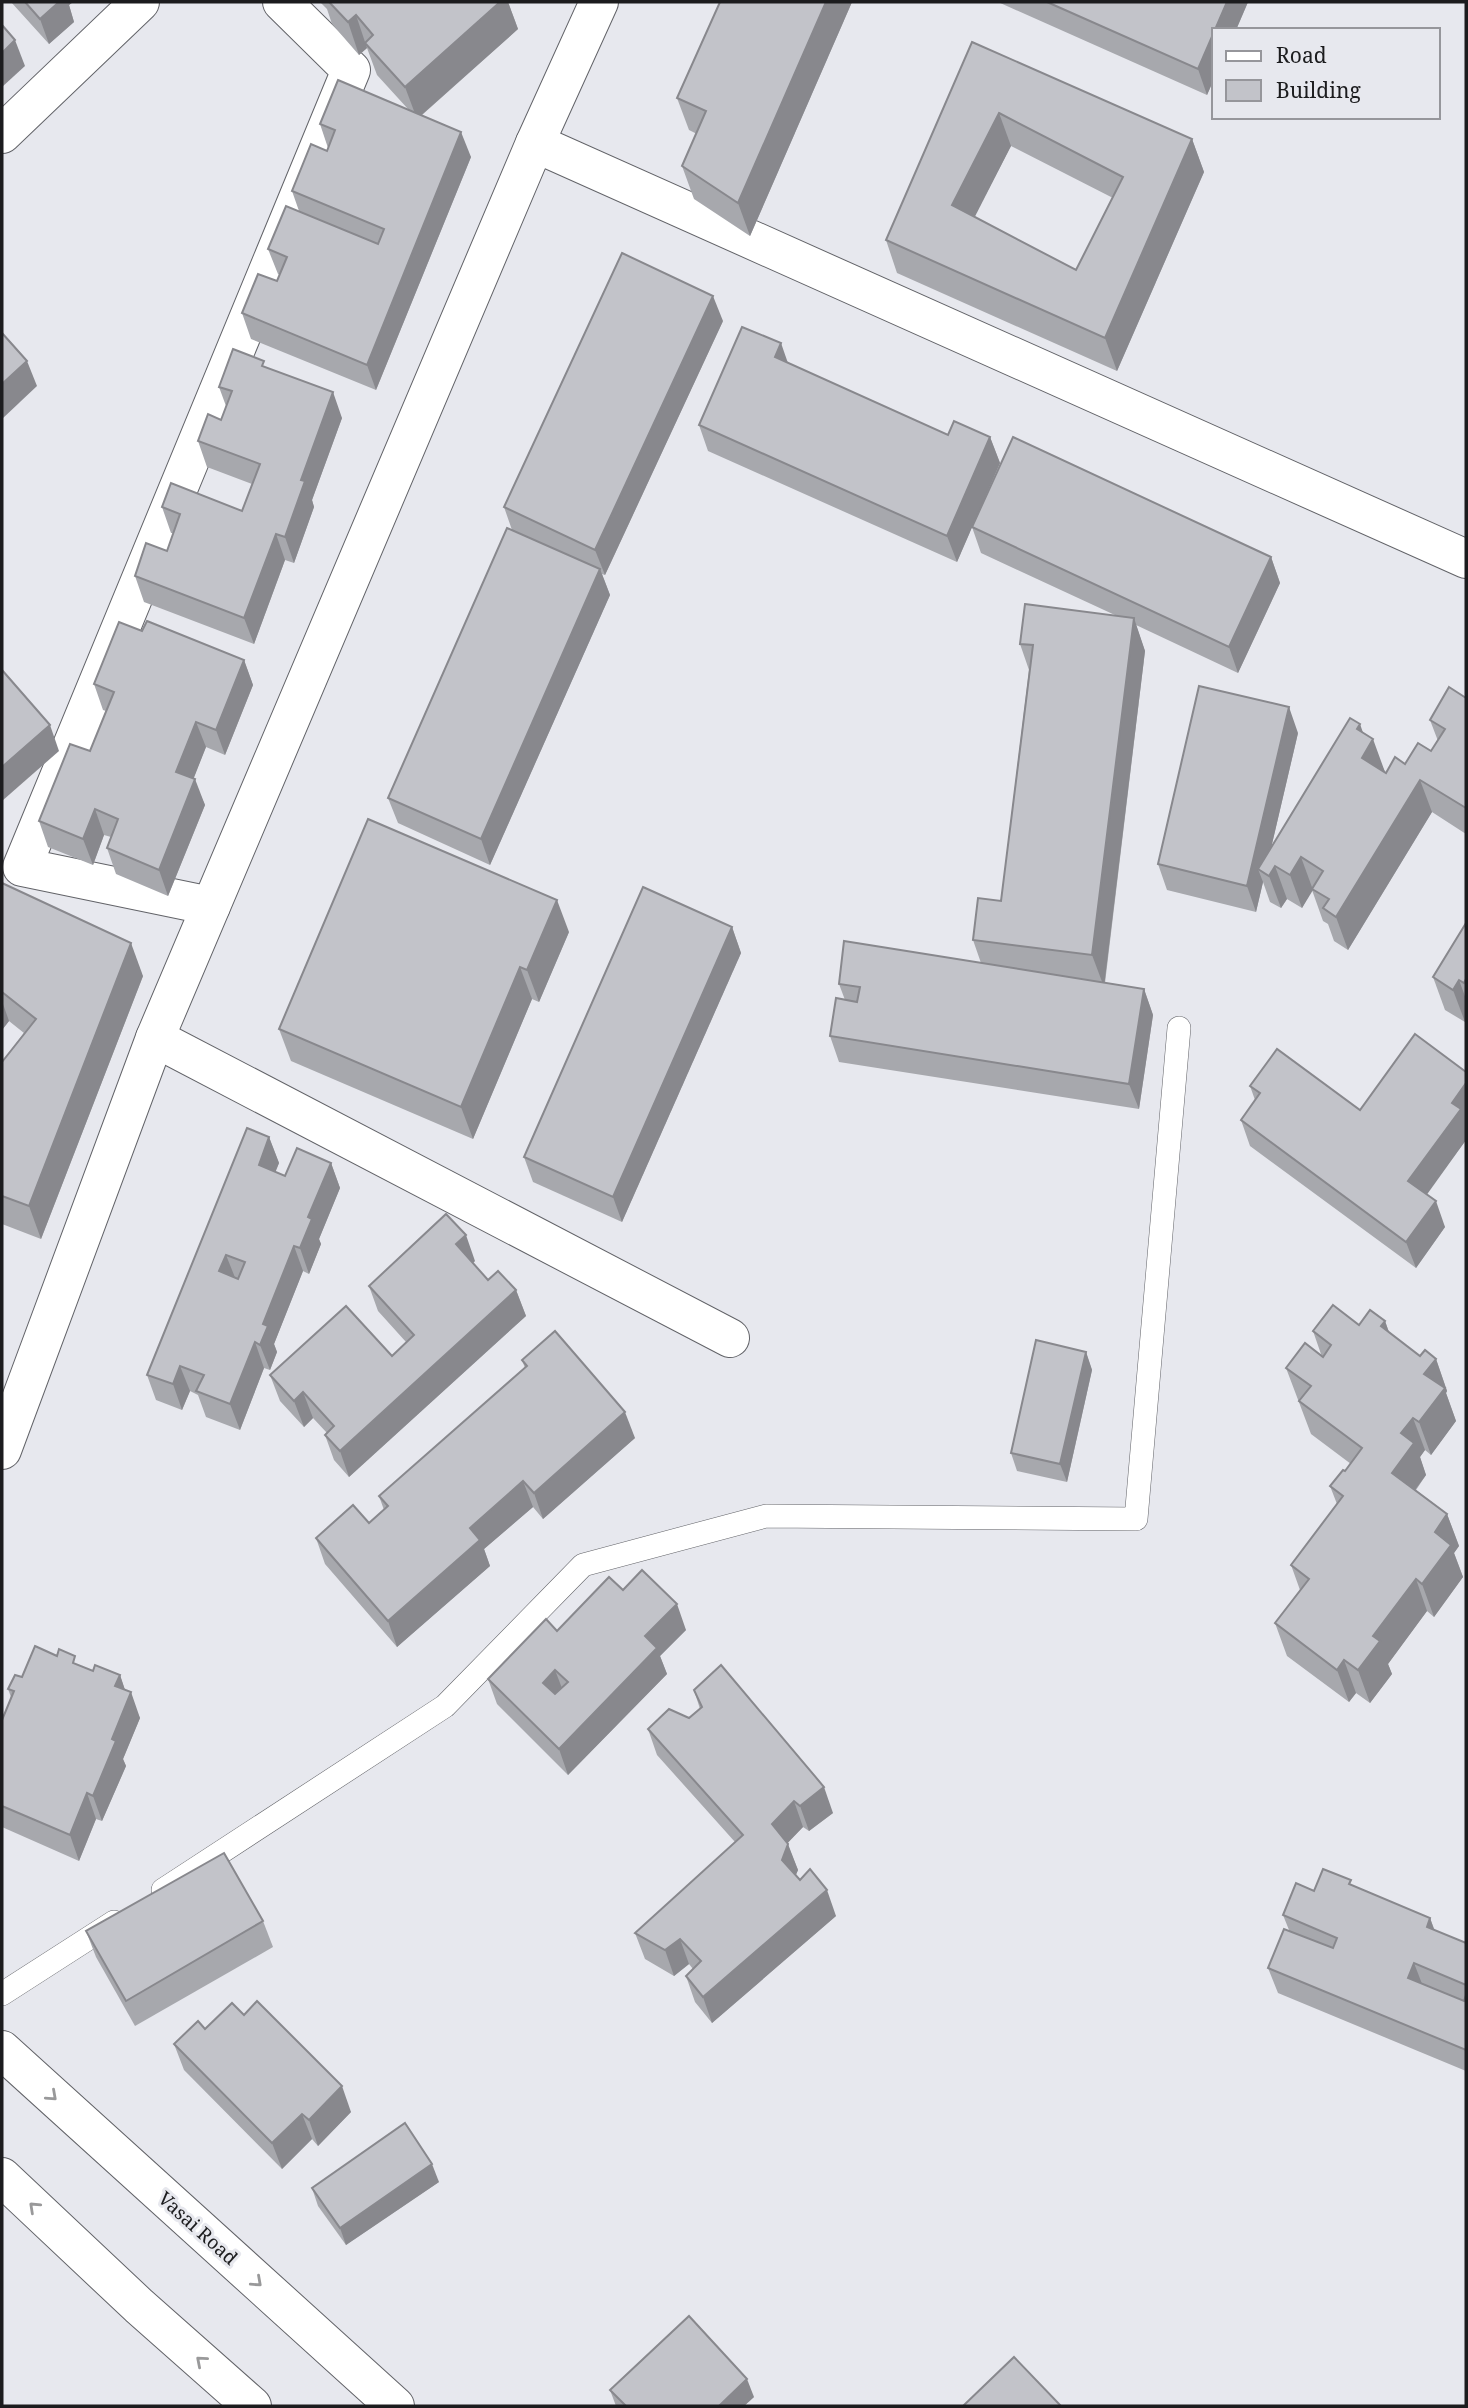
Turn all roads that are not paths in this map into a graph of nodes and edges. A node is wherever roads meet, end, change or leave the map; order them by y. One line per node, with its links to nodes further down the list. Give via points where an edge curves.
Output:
1 (140, 2): 4 (street)
2 (282, 2): 7 (street, via 351,69)
3 (599, 2): 5 (street)
4 (2, 134)
5 (535, 144): 6 (street); 8 (street)
6 (1466, 559)
7 (12, 860): 8 (street)
8 (211, 906): 10 (street)
9 (1179, 1028): 13 (lane, via 1136,1519 766,1516 583,1564 445,1706)
10 (155, 1038): 11 (street); 12 (street)
11 (730, 1339)
12 (2, 1450)
13 (2, 1994)
14 (2, 2050): 17 (street, Vasai Road, one-way to 17)
15 (2, 2177): 16 (street, one-way to 15)
16 (252, 2406)
17 (395, 2406)

